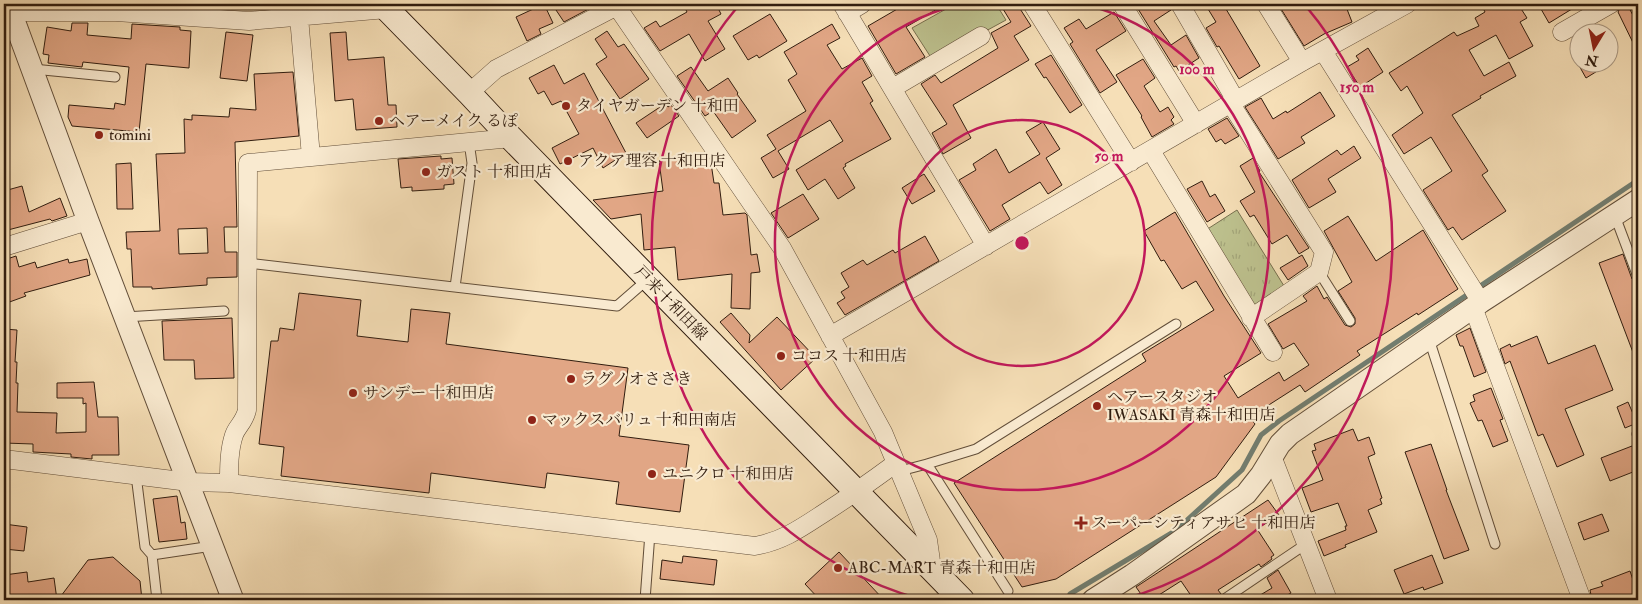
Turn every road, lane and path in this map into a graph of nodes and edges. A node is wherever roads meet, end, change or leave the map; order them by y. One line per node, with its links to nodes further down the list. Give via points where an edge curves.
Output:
1 (1032, 4): 27 (street)
2 (1122, 4): 22 (street)
3 (1180, 4): 21 (street)
4 (1266, 4): 16 (street)
5 (1407, 4): 15 (street)
6 (1611, 4): 13 (street)
7 (616, 5): 20 (street, via 496,69); 44 (street, via 782,248)
8 (385, 6): 12 (street); 20 (main road, 戸来十和田線)
9 (850, 7): 19 (street)
10 (10, 8): 11 (street); 17 (street)
11 (116, 8): 12 (street, via 248,21)
12 (299, 17): 26 (street)
13 (1562, 32)
14 (980, 36): 19 (street)
15 (1323, 51): 16 (street); 38 (street)
16 (1302, 62): 21 (street)
17 (32, 69): 18 (lane); 30 (street)
18 (115, 77)
19 (893, 88): 31 (street)
20 (470, 93): 23 (main road, 戸来十和田線)
21 (1234, 102): 22 (street); 34 (street, via 1324,252)
22 (1196, 124): 25 (street)
23 (511, 138): 24 (street); 36 (main road, 戸来十和田線)
24 (469, 142): 26 (street); 37 (lane, via 472,163)
25 (1151, 151): 27 (street); 41 (street)
26 (311, 157): 33 (street, via 248,163)
27 (1131, 162): 31 (street)
28 (1638, 200): 29 (street)
29 (1614, 216): 35 (lane); 38 (street)
30 (88, 221): 32 (street); 40 (street)
31 (986, 246): 44 (street)
32 (4, 247)
33 (248, 262): 37 (lane); 53 (street, via 248,410 245,420 234,432)
34 (1319, 272): 41 (street); 42 (lane)
35 (1638, 277)
36 (648, 279): 37 (lane, via 617,306); 54 (main road, 戸来十和田線)
37 (455, 287)
38 (1475, 297): 45 (street); 69 (street)
39 (224, 311): 40 (lane)
40 (126, 318): 52 (street)
41 (1251, 318): 46 (street)
42 (1350, 321)
43 (1176, 324): 49 (lane, via 976,449)
44 (830, 336): 50 (street, via 883,432)
45 (1429, 338): 47 (street, via 1290,434); 57 (lane)
46 (1273, 352)
47 (1272, 456): 56 (street); 66 (street, via 1246,494)
48 (4, 459): 51 (street)
49 (927, 464): 50 (lane); 61 (lane)
50 (898, 467): 54 (street); 60 (street, via 928,540)
51 (136, 475): 52 (street); 59 (lane, via 145,547)
52 (189, 482): 53 (street); 58 (street)
53 (228, 483): 55 (street)
54 (856, 492): 55 (street, via 785,538 756,546); 60 (main road, 戸来十和田線)
55 (650, 533): 64 (lane)
56 (1306, 544): 67 (lane); 68 (street)
57 (1495, 544)
58 (212, 546): 59 (lane); 63 (street)
59 (152, 556): 62 (lane)
60 (932, 568): 65 (main road, 戸来十和田線)
61 (1008, 591)
62 (157, 600)
63 (233, 600)
64 (645, 600)
65 (962, 600)
66 (1093, 600)
67 (1223, 600)
68 (1328, 600)
69 (1582, 600)

